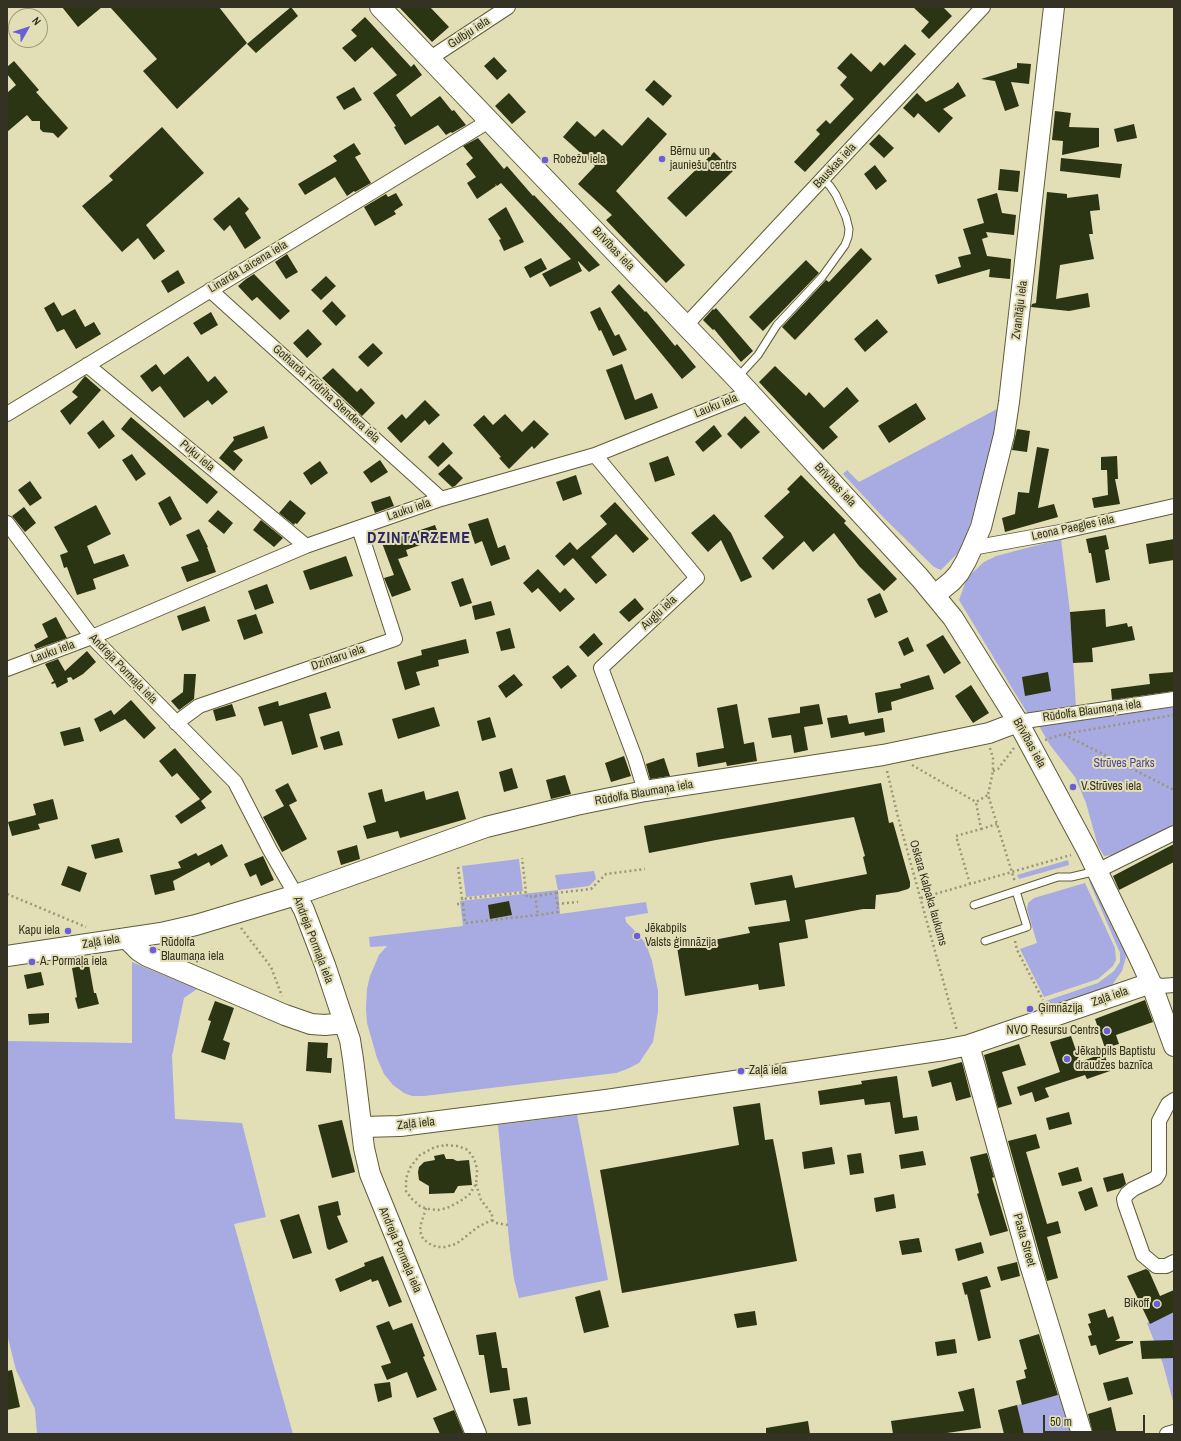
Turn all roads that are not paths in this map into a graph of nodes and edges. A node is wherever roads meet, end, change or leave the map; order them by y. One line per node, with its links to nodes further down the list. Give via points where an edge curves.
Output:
1 (380, 7): 5 (main road, Brīvības iela)
2 (508, 7): 5 (street, Gulbju iela)
3 (984, 7): 7 (street, Bauskas iela)
4 (1054, 7): 19 (main road, Zvanītāju iela, via 1004,435 981,527)
5 (429, 59): 6 (main road, Brīvības iela)
6 (489, 121): 8 (street, Linarda Laicena iela); 9 (main road, Brīvības iela)
7 (823, 179): 9 (street, Bauskas iela); 11 (lane, via 836,194 846,217 849,229 845,245 822,276 777,325)
8 (210, 290): 10 (street, Linarda Laicena iela); 14 (street, Gotharda Frīdriha Stendera iela)
9 (686, 325): 11 (main road, Brīvības iela)
10 (87, 365): 12 (street, Linarda Laicena iela); 18 (street, Puķu iela)
11 (743, 386): 13 (street, Lauku iela); 20 (main road, Brīvības iela)
12 (7, 414)
13 (595, 455): 14 (street, Lauku iela); 26 (street, Augļu iela, via 697,578 601,668)
14 (442, 499): 17 (street, Lauku iela)
15 (1174, 506): 19 (street, Leona Paegles iela, via 1060,532)
16 (7, 523): 21 (street, Andreja Pormaļa iela)
17 (359, 528): 18 (street, Lauku iela); 25 (street, Dzintaru iela, via 395,639 199,706)
18 (306, 546): 21 (street, Lauku iela)
19 (972, 548): 20 (main road, Zvanītāju iela, via 959,573)
20 (935, 596): 24 (main road, Brīvības iela, via 953,618)
21 (92, 637): 22 (street, Lauku iela); 25 (street, Andreja Pormaļa iela)
22 (7, 669)
23 (1174, 699): 24 (street, Rūdolfa Blaumaņa iela)
24 (1018, 722): 26 (main road, Rūdolfa Blaumaņa iela, via 989,732 883,755); 28 (main road, Brīvības iela)
25 (176, 723): 30 (street, Andreja Pormaļa iela, via 235,782)
26 (645, 792): 30 (main road, Rūdolfa Blaumaņa iela, via 486,827)
27 (1174, 833): 28 (street)
28 (1097, 871): 29 (lane, via 1071,878 1058,877); 35 (main road, Brīvības iela)
29 (1017, 891): 31 (lane); 33 (lane, via 1027,927)
30 (296, 895): 32 (main road, Rūdolfa Blaumaņa iela, via 196,925); 37 (main road, Andreja Pormaļa iela, via 325,965)
31 (974, 905)
32 (126, 938): 34 (main road, Zaļā iela); 37 (main road, Zaļā iela, via 147,956 285,1014 311,1024)
33 (985, 941)
34 (7, 956)
35 (1150, 983): 36 (street, Zaļā iela); 38 (main road, Zaļā iela); 39 (main road, Brīvības iela)
36 (1174, 985)
37 (344, 1022): 41 (main road, Andreja Pormaļa iela, via 350,1040)
38 (964, 1040): 41 (main road, Zaļā iela, via 944,1050 400,1126); 45 (main road, Pasta Street)
39 (1174, 1046)
40 (1174, 1100): 42 (street, via 1168,1104 1159,1121 1159,1173 1156,1178 1133,1189 1124,1199 1143,1256 1156,1266 1166,1266)
41 (362, 1127): 44 (main road, Andreja Pormaļa iela, via 370,1174 378,1196)
42 (1174, 1262)
43 (1174, 1432): 46 (street)
44 (476, 1434)
45 (1082, 1434)
46 (1167, 1434)

